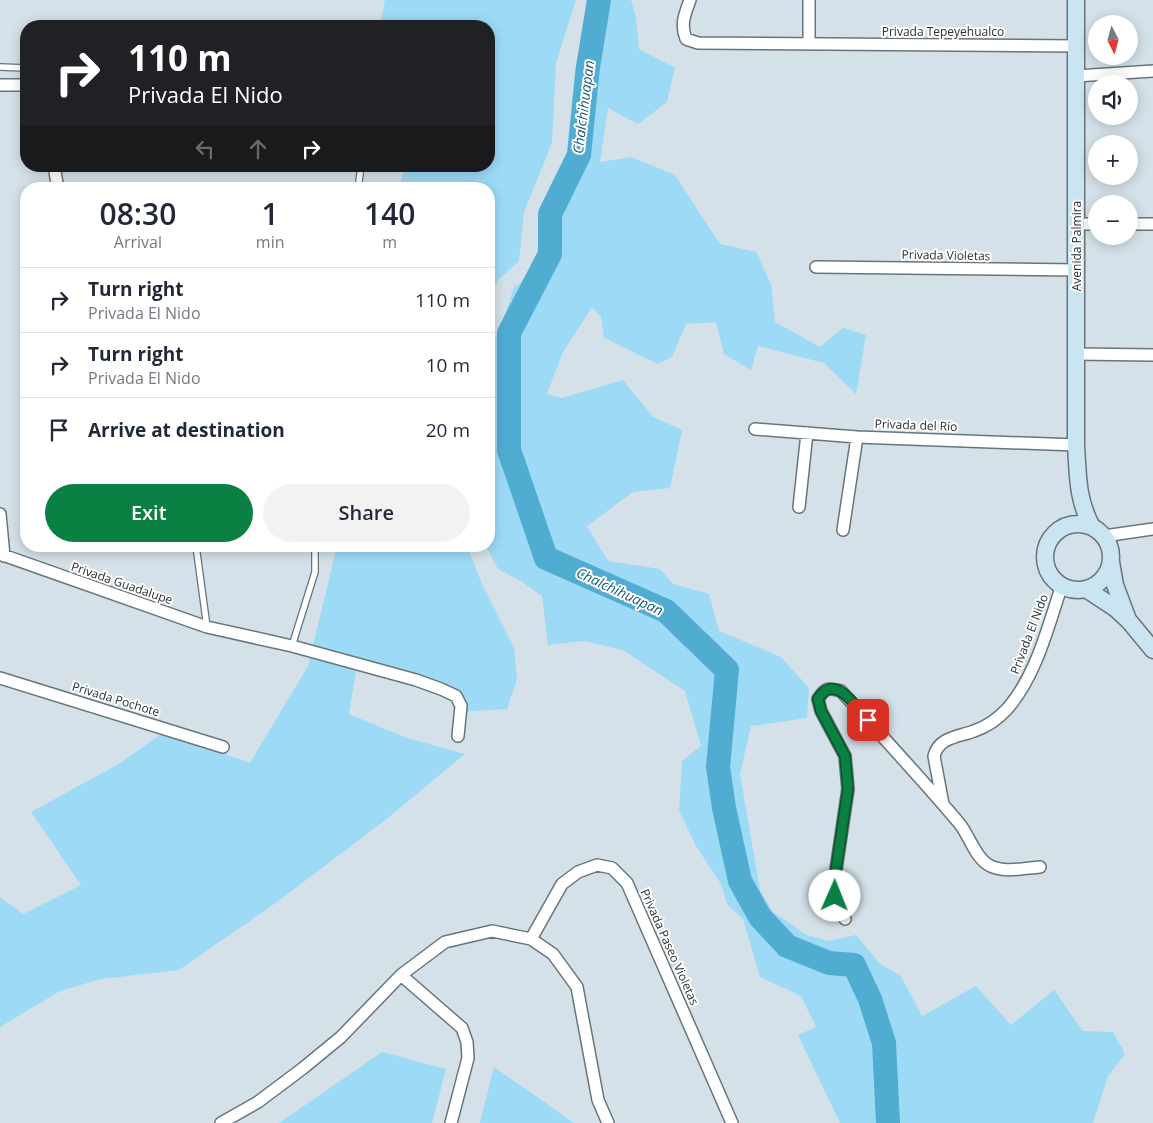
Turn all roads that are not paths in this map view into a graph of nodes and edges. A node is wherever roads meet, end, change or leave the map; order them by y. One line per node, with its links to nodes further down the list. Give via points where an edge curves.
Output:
1 (690, 0): 4 (street, Privada Tepeyehualco, via 682,29 686,39 698,43)
2 (809, 0): 4 (street)
3 (1076, 0): 5 (main road, Avenida Palmira)
4 (809, 44): 5 (street, Privada Tepeyehualco)
5 (1076, 46): 9 (main road, Avenida Palmira)
6 (0, 67): 7 (lane)
7 (20, 68)
8 (1153, 71): 9 (street)
9 (1076, 76): 12 (main road, Avenida Palmira)
10 (0, 85): 11 (street)
11 (20, 85)
12 (1076, 224): 13 (street); 17 (main road, Avenida Palmira)
13 (1088, 224)
14 (1138, 224): 15 (street)
15 (1153, 224)
16 (816, 267): 17 (street, Privada Violetas)
17 (1077, 270): 18 (main road, Avenida Palmira)
18 (1077, 354): 19 (street); 23 (main road, Avenida Palmira)
19 (1153, 355)
20 (755, 429): 21 (street, Privada del Río)
21 (807, 433): 22 (street, Privada del Río); 25 (street)
22 (857, 437): 23 (street, Privada del Río); 29 (street)
23 (1076, 445): 24 (main road, Avenida Palmira)
24 (1079, 491): 27 (main road, Avenida Palmira, via 1074,511); 30 (main road, Avenida Palmira, via 1083,510)
25 (799, 507)
26 (0, 514): 33 (street)
27 (1063, 528): 30 (main road, via 1077,524); 35 (main road, via 1051,538 1046,552 1047,568)
28 (1153, 529): 30 (street)
29 (843, 530)
30 (1098, 532): 34 (main road, via 1109,544)
31 (197, 552): 38 (lane)
32 (315, 552): 39 (lane, via 315,572)
33 (2, 555): 38 (street, Privada Guadalupe)
34 (1111, 562): 36 (main road, via 1102,580); 37 (main road, via 1115,585)
35 (1062, 585): 36 (main road); 44 (street, Privada El Nido, via 1029,677 1008,708 994,721 950,738 936,748 934,756)
36 (1086, 589): 37 (main road)
37 (1129, 621): 40 (main road)
38 (207, 627): 39 (street, Privada Guadalupe)
39 (292, 646): 42 (street, Privada Guadalupe, via 416,680 456,696 461,706)
40 (1153, 650)
41 (0, 678): 43 (street, Privada Pochote)
42 (458, 736)
43 (224, 747)
44 (943, 804): 45 (street, via 988,865 1005,870); 46 (street, via 841,691 830,688 823,691 818,699 821,711 845,756 848,789 834,883 835,896)
45 (1040, 867)
46 (845, 919)
47 (531, 939): 48 (street, via 492,931 445,942); 51 (street, via 553,954 577,987 598,1100); 52 (street, Privada Paseo Violetas, via 562,884 578,872 596,865 612,868 627,883)
48 (400, 975): 49 (street, via 341,1037 258,1102); 50 (street, via 462,1028 467,1042 468,1058)
49 (221, 1123)
50 (451, 1123)
51 (608, 1123)
52 (732, 1123)

